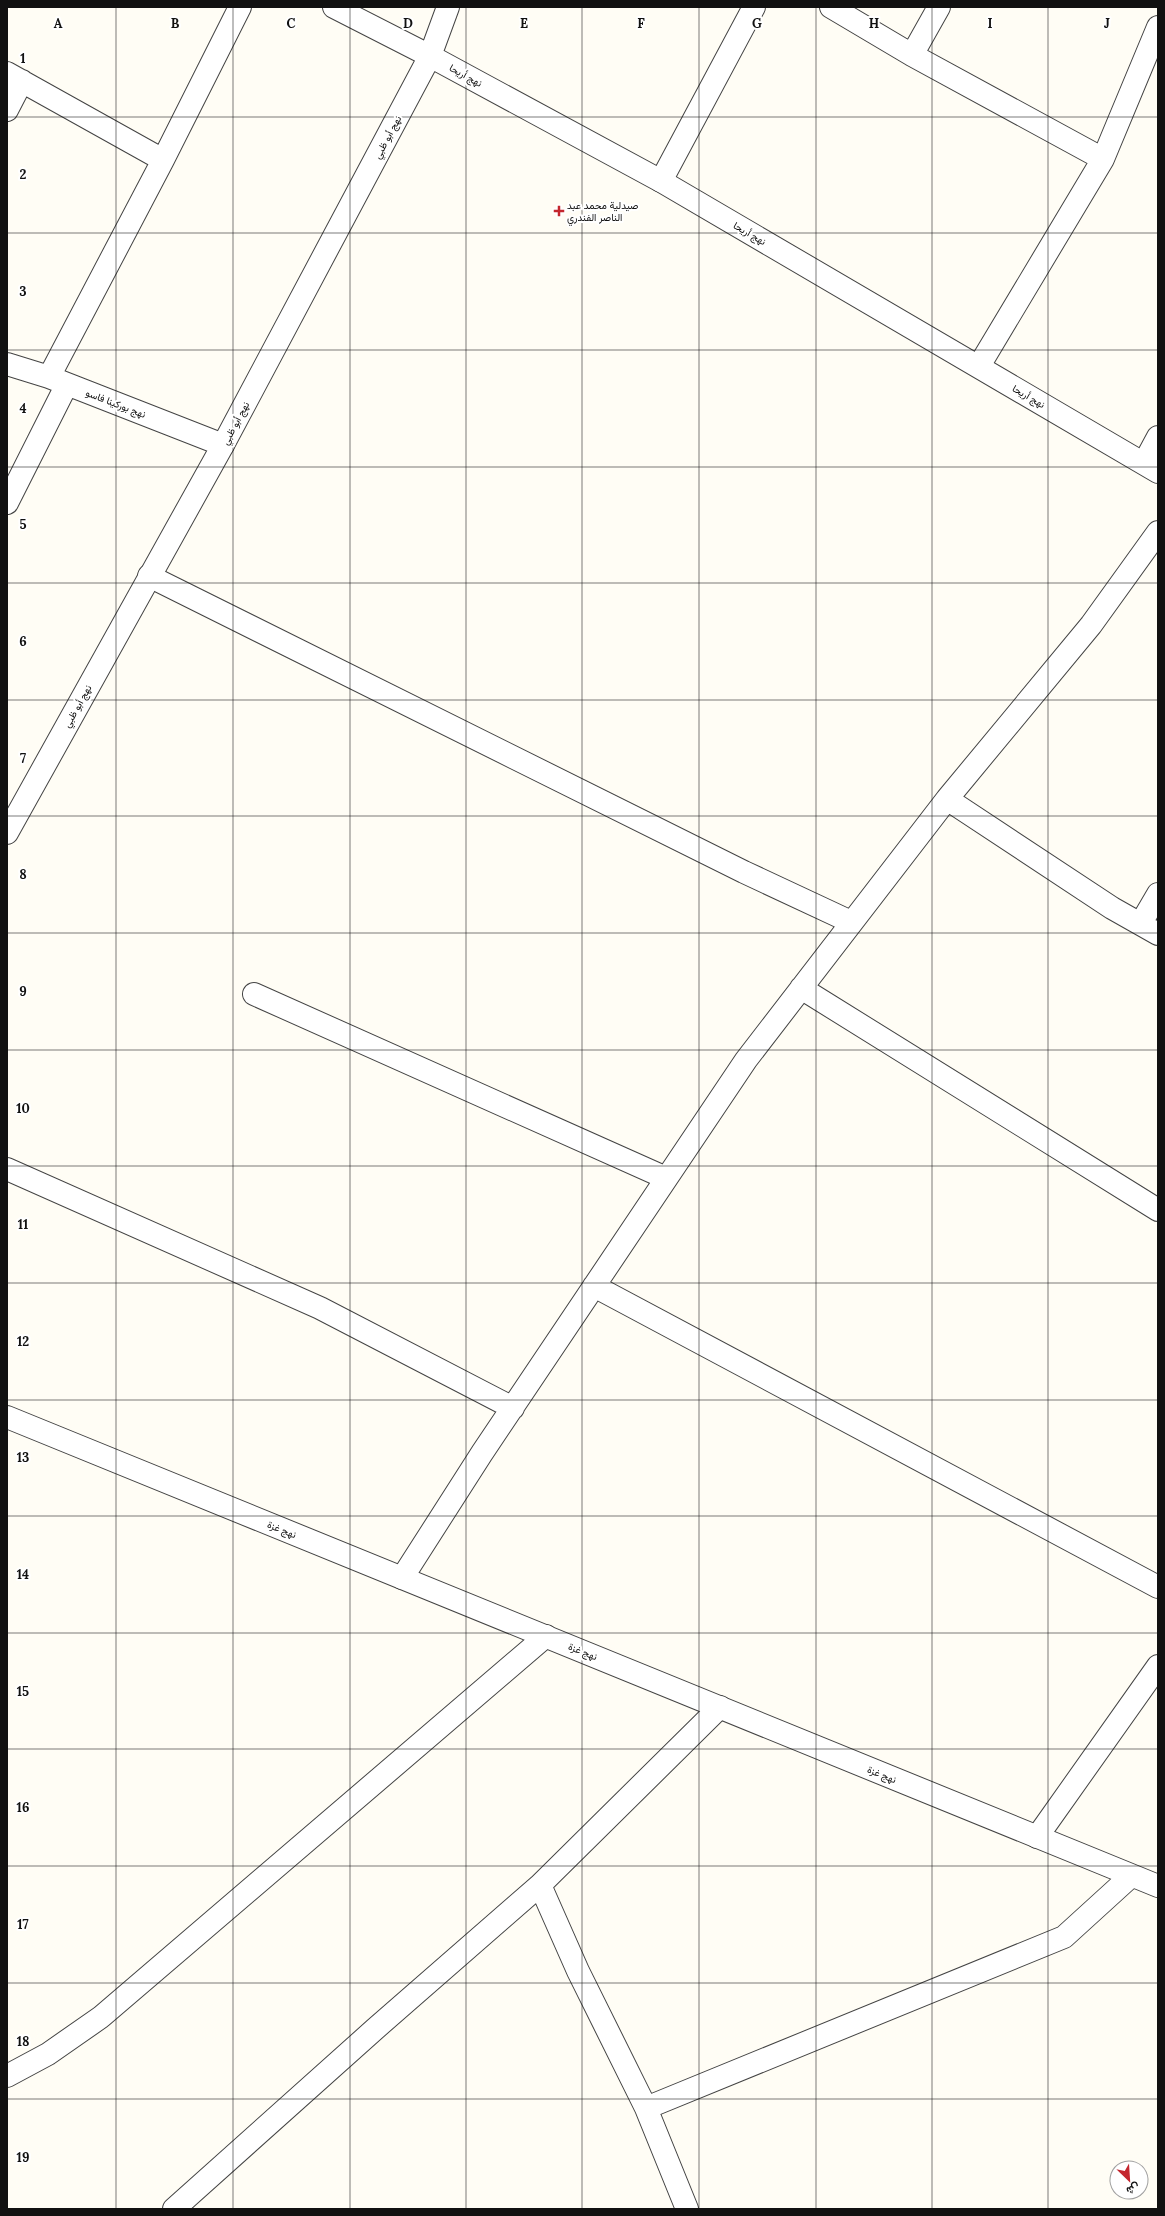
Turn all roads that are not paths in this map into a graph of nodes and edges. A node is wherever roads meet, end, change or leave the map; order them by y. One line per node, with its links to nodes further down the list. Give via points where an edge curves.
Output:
1 (240, 7): 13 (street)
2 (334, 7): 9 (street, نهج أريحا)
3 (448, 7): 9 (street, نهج أبو ظبي)
4 (754, 7): 14 (street)
5 (831, 7): 8 (street)
6 (939, 7): 8 (street)
7 (1158, 27): 12 (street)
8 (912, 55): 12 (street)
9 (430, 56): 14 (street, نهج أريحا); 19 (street, نهج أبو ظبي)
10 (14, 77): 11 (street); 13 (street)
11 (7, 110)
12 (1103, 158): 16 (street)
13 (163, 160): 17 (street)
14 (661, 181): 16 (street, نهج أريحا)
15 (7, 364): 17 (street, نهج بوركينا فاسو)
16 (979, 366): 20 (street, نهج أريحا)
17 (58, 380): 19 (street, نهج بوركينا فاسو); 21 (street)
18 (1158, 437): 20 (street)
19 (223, 445): 23 (street, نهج أبو ظبي)
20 (1151, 467)
21 (7, 503)
22 (1158, 532): 24 (street, via 1091,625)
23 (149, 576): 25 (street, نهج أبو ظبي); 27 (street, via 744,872)
24 (947, 799): 27 (street); 28 (street, via 1112,908)
25 (7, 833)
26 (1158, 894): 28 (street)
27 (851, 922): 29 (street)
28 (1149, 928)
29 (801, 988): 32 (street, via 746,1060); 33 (street)
30 (254, 994): 32 (street)
31 (7, 1169): 35 (street, via 320,1308)
32 (666, 1178): 34 (street)
33 (1158, 1210)
34 (594, 1286): 35 (street); 38 (street)
35 (513, 1408): 37 (street)
36 (7, 1417): 37 (street, نهج غزة)
37 (402, 1578): 39 (street, نهج غزة)
38 (1158, 1588)
39 (546, 1636): 41 (street, نهج غزة); 46 (street, via 101,2017 48,2054)
40 (1158, 1666): 42 (street)
41 (720, 1707): 42 (street, نهج غزة); 44 (street)
42 (1036, 1837): 43 (street, نهج غزة)
43 (1130, 1876): 45 (street, نهج غزة); 47 (street, via 1064,1937)
44 (540, 1885): 47 (street, via 578,1971); 48 (street)
45 (1158, 1886)
46 (7, 2076)
47 (646, 2108): 49 (street)
48 (174, 2209)
49 (687, 2209)

